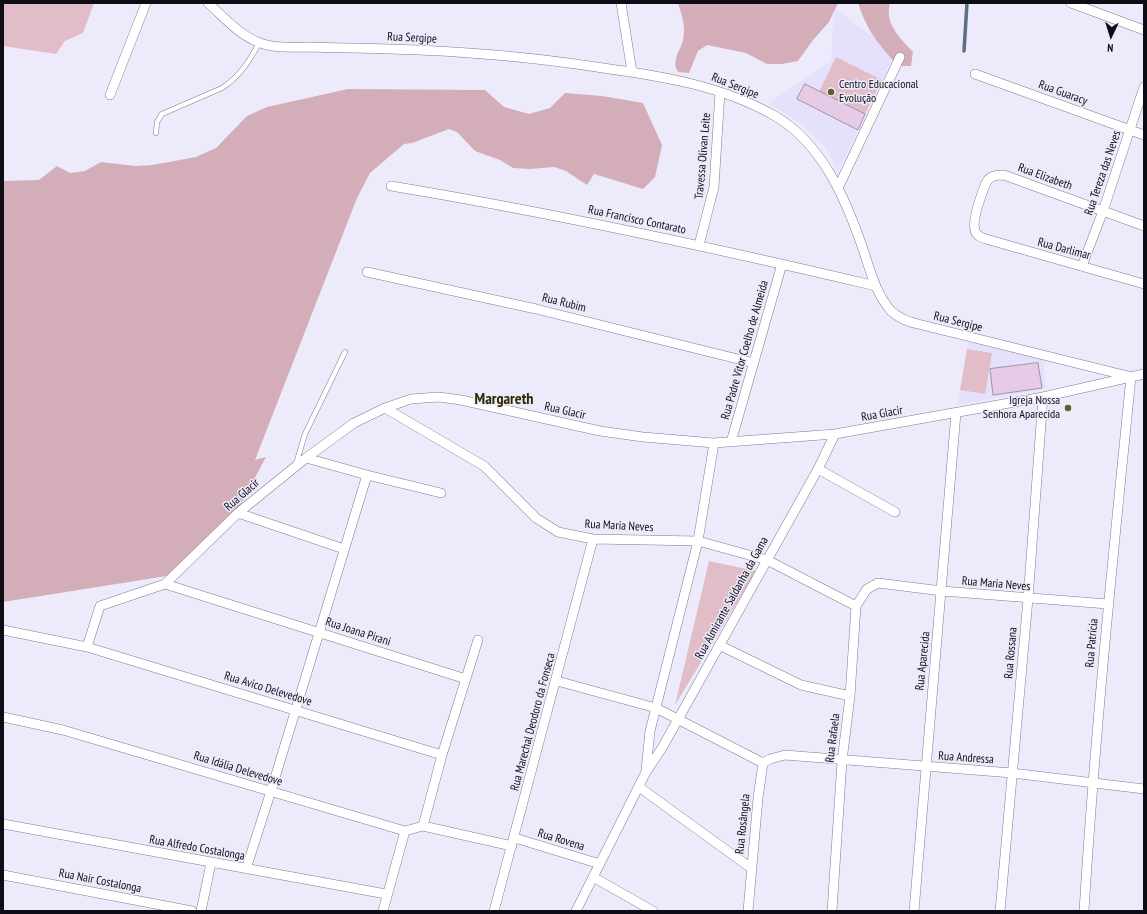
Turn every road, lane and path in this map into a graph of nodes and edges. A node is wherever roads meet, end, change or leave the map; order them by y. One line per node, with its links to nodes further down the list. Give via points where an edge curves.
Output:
1 (146, 3): 12 (street)
2 (208, 3): 6 (street, Rua Sergipe, via 237,29)
3 (621, 3): 8 (street)
4 (1071, 3): 5 (street)
5 (1144, 30)
6 (259, 43): 8 (street, Rua Sergipe, via 290,47 480,54); 14 (lane, via 246,67 230,82 222,88 162,114 157,122)
7 (900, 57): 17 (street)
8 (632, 72): 11 (street, Rua Sergipe, via 664,77)
9 (975, 74): 13 (street, Rua Guaracy)
10 (1144, 87): 13 (street, Rua Tereza das Neves)
11 (720, 92): 17 (street, Rua Sergipe, via 775,116 792,129 824,162); 21 (street, Travessa Olivan Leite, via 714,187)
12 (110, 95)
13 (1130, 130): 15 (street, Rua Guaracy); 18 (street, Rua Tereza das Neves)
14 (156, 132)
15 (1144, 135)
16 (391, 186): 21 (street, Rua Francisco Contarato, via 498,204)
17 (838, 188): 26 (street, Rua Sergipe)
18 (1103, 211): 19 (street, Rua Elizabeth); 20 (street, Rua Elizabeth, via 1004,175 992,176 986,182 975,219 975,230); 23 (street, Rua Tereza das Neves)
19 (1144, 226)
20 (979, 236): 23 (street, Rua Darlimar)
21 (699, 245): 22 (street, Rua Francisco Contarato)
22 (782, 264): 26 (street, Rua Francisco Contarato); 28 (street, Rua Padre Vitor Coelho de Almeida)
23 (1082, 266): 25 (street, Rua Darlimar)
24 (367, 272): 28 (street, Rua Rubim, via 536,309)
25 (1144, 284)
26 (876, 286): 30 (street, Rua Sergipe, via 892,311 907,321)
27 (345, 352): 38 (lane, via 305,434)
28 (754, 363): 35 (street, Rua Padre Vitor Coelho de Almeida)
29 (1144, 374): 30 (street, Rua Sergipe)
30 (1131, 377): 31 (street, Rua Glacir); 51 (street, Rua Patrícia)
31 (1043, 397): 33 (street, Rua Glacir); 50 (street, Rua Rossana)
32 (385, 408): 36 (street, Rua Glacir, via 411,399 439,397 600,431); 37 (street, Rua Glacir, via 354,423); 44 (street, Rua Maria Neves, via 484,466 546,525 570,535)
33 (956, 413): 34 (street, Rua Glacir); 49 (street, Rua Aparecida)
34 (836, 434): 35 (street, Rua Glacir); 39 (street, Rua Almirante Saldanha da Gama)
35 (730, 442): 36 (street, Rua Glacir)
36 (714, 443): 45 (street, Rua Almirante Saldanha da Gama)
37 (306, 458): 38 (street, Rua Glacir); 40 (street)
38 (296, 466): 43 (street, Rua Glacir)
39 (818, 469): 42 (street); 47 (street, Rua Almirante Saldanha da Gama)
40 (367, 475): 41 (street); 46 (street)
41 (441, 493)
42 (896, 512)
43 (238, 513): 46 (street); 48 (street, Rua Glacir)
44 (593, 539): 45 (street, Rua Maria Neves); 59 (street, Rua Marechal Deodoro da Fonseca)
45 (698, 541): 47 (street, Rua Maria Neves); 61 (street, Rua Almirante Saldanha da Gama)
46 (344, 548): 54 (street)
47 (767, 560): 52 (street, Rua Maria Neves); 56 (street, Rua Almirante Saldanha da Gama)
48 (165, 584): 54 (street, Rua Joana Pirani); 57 (street, Rua Glacir, via 100,606)
49 (942, 592): 50 (street, Rua Maria Neves); 52 (street, Rua Maria Neves, via 878,584 870,587); 68 (street, Rua Aparecida)
50 (1028, 599): 51 (street, Rua Maria Neves); 70 (street, Rua Rossana)
51 (1108, 604): 71 (street, Rua Patrícia)
52 (856, 606): 60 (street, Rua Rafaela)
53 (3, 630): 57 (street, Rua Avico Delevedove)
54 (319, 632): 58 (street, Rua Joana Pirani); 62 (street)
55 (478, 640): 58 (street)
56 (719, 645): 60 (street, via 801,685); 64 (street, Rua Almirante Saldanha da Gama)
57 (87, 647): 62 (street, Rua Avico Delevedove)
58 (466, 679): 65 (street)
59 (557, 680): 61 (street); 78 (street, Rua Marechal Deodoro da Fonseca)
60 (850, 696): 66 (street, Rua Rafaela)
61 (656, 708): 64 (street); 69 (street, Rua Almirante Saldanha da Gama)
62 (296, 710): 65 (street, Rua Avico Delevedove); 74 (street)
63 (3, 717): 74 (street, Rua Idália Delevedove, via 63,730)
64 (678, 718): 67 (street); 69 (street, Rua Almirante Saldanha da Gama)
65 (442, 755): 76 (street)
66 (842, 760): 67 (street, Rua Andressa, via 785,755); 68 (street, Rua Andressa); 93 (street, Rua Rafaela)
67 (763, 763): 81 (street, Rua Rosângela)
68 (925, 768): 70 (street, Rua Andressa); 94 (street, Rua Aparecida)
69 (646, 772): 72 (street, Rua Almirante Saldanha da Gama)
70 (1012, 773): 71 (street, Rua Andressa); 95 (street, Rua Rossana)
71 (1092, 782): 73 (street, Rua Andressa); 96 (street, Rua Patrícia)
72 (639, 787): 80 (street, Rua Almirante Saldanha da Gama); 81 (street)
73 (1144, 789)
74 (272, 791): 77 (street, Rua Idália Delevedove); 82 (street)
75 (3, 824): 79 (street, Rua Alfredo Costalonga)
76 (423, 826): 77 (street); 78 (street, Rua Rovena)
77 (405, 831): 85 (street)
78 (513, 842): 80 (street, Rua Rovena); 89 (street, Rua Marechal Deodoro da Fonseca)
79 (211, 863): 82 (street, Rua Alfredo Costalonga); 87 (street)
80 (600, 864): 84 (street, Rua Almirante Saldanha da Gama)
81 (751, 868): 92 (street, Rua Rosângela)
82 (246, 869): 85 (street, Rua Alfredo Costalonga)
83 (3, 875): 86 (street, Rua Nair Costalonga)
84 (593, 878): 90 (street, Rua Almirante Saldanha da Gama); 91 (street)
85 (386, 894): 88 (street)
86 (192, 911)
87 (201, 911)
88 (383, 911)
89 (494, 911)
90 (576, 911)
91 (652, 911)
92 (748, 911)
93 (832, 911)
94 (914, 911)
95 (1000, 911)
96 (1084, 911)

